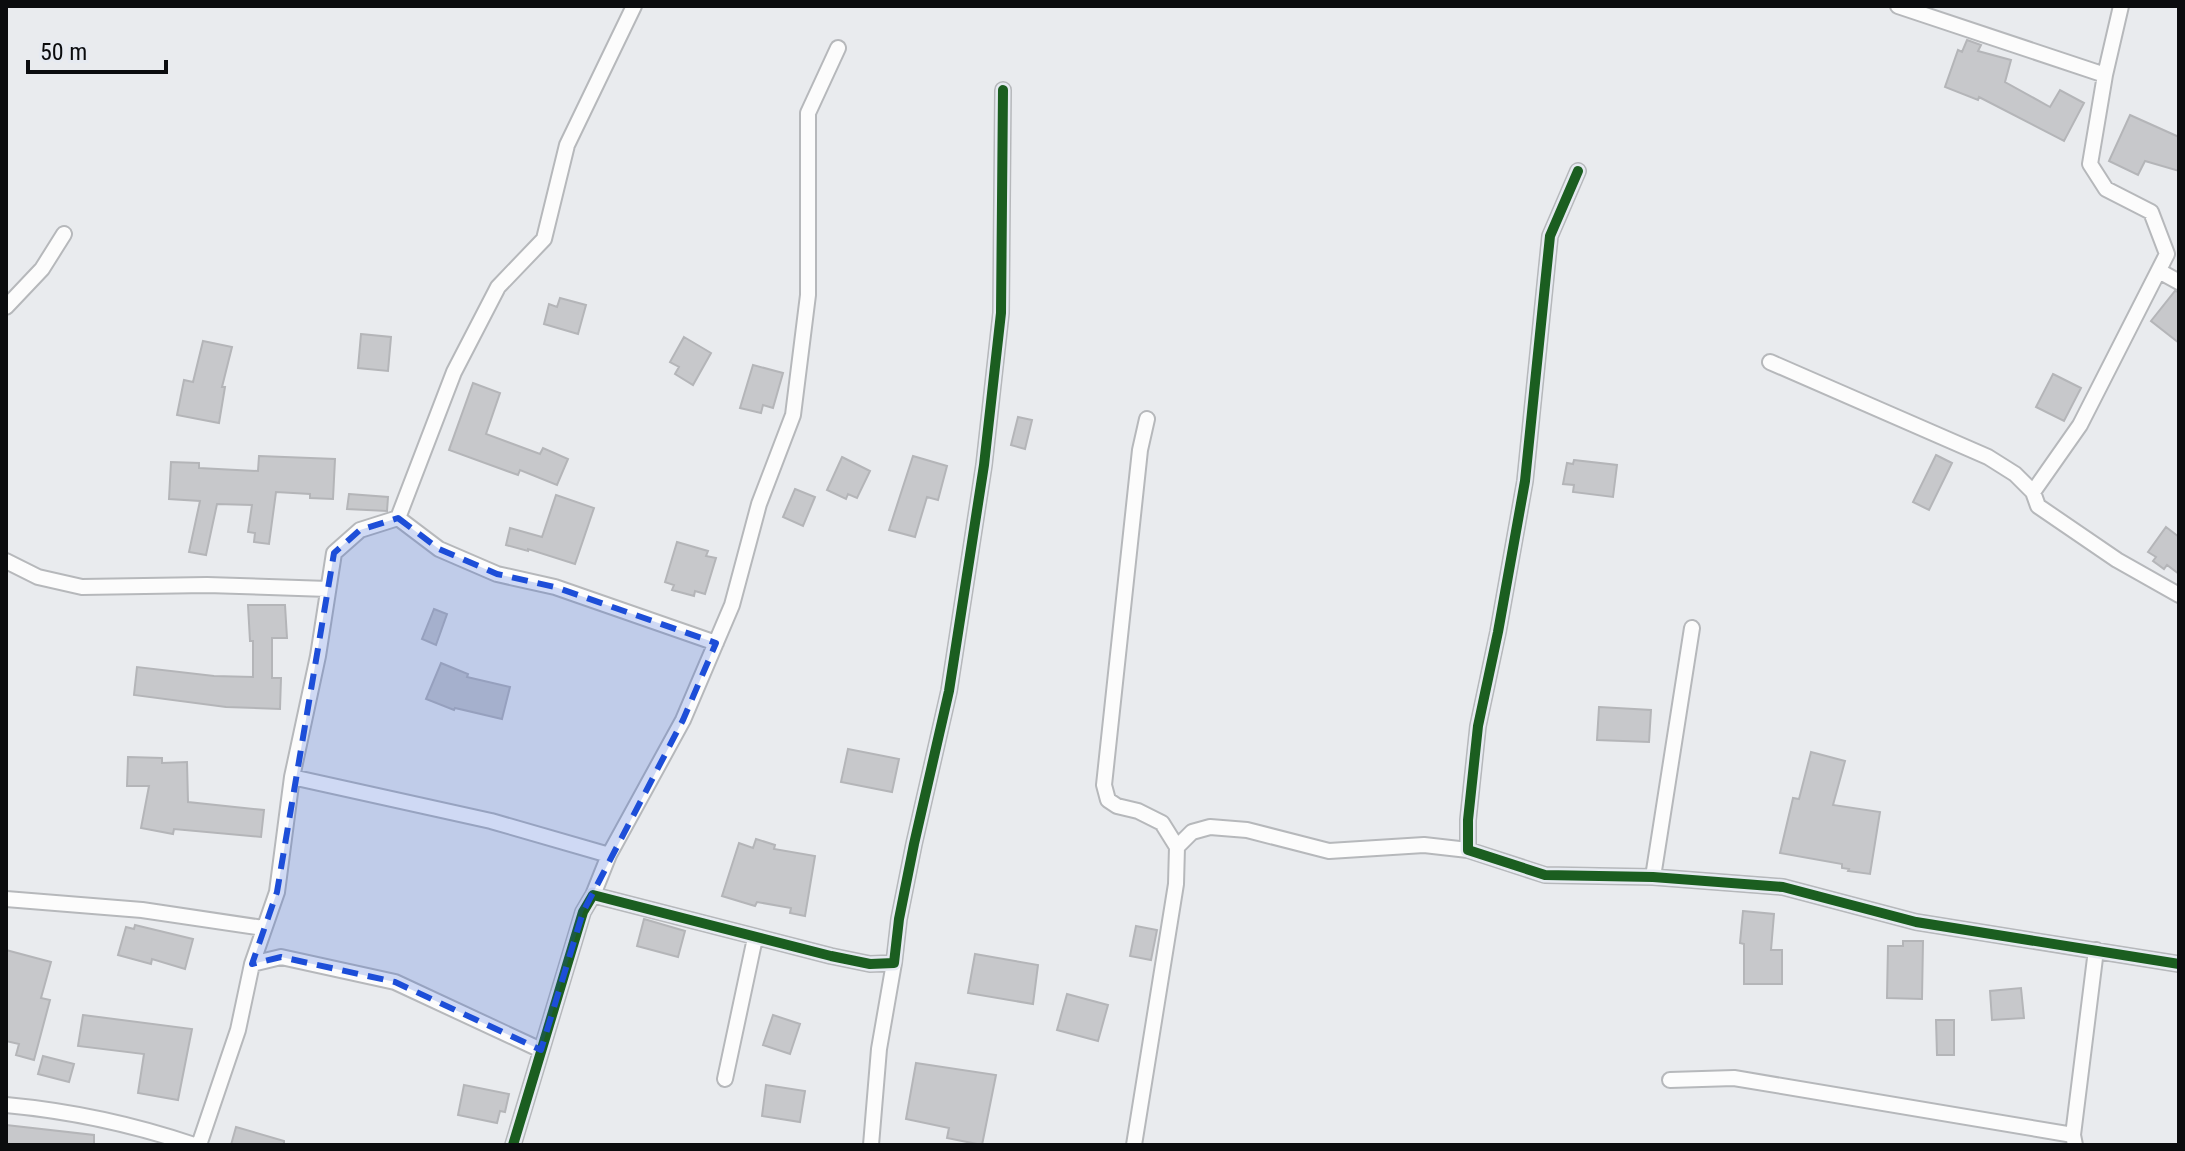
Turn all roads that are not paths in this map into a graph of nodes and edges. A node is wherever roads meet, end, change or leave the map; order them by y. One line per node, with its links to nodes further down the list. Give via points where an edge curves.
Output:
1 (634, 6): 15 (street, via 567,145 544,239 498,287 461,358)
2 (1898, 6): 5 (street)
3 (2121, 6): 5 (street)
4 (838, 48): 20 (street, via 808,113 808,295 793,415)
5 (2105, 75): 9 (street, via 2090,164 2106,189 2151,212 2167,254)
6 (1003, 90): 31 (street, via 1001,313 984,465 949,691)
7 (1578, 171): 23 (street, via 1550,236 1525,481 1478,726)
8 (64, 234): 11 (street, via 42,269)
9 (2159, 271): 10 (street); 14 (street, via 2080,425)
10 (2179, 282)
11 (6, 307)
12 (1770, 362): 14 (street, via 1988,457)
13 (1147, 419): 22 (street, via 1104,785 1108,800 1162,823)
14 (2033, 492): 18 (street, via 2038,506)
15 (398, 518): 17 (street, via 360,530 334,553); 20 (street, via 439,549 497,574 555,587)
16 (6, 561): 17 (street, via 38,577 82,587)
17 (328, 589): 21 (street)
18 (2179, 595)
19 (1692, 628): 25 (street)
20 (716, 643): 24 (street, via 683,720)
21 (292, 777): 24 (street, via 491,821); 28 (street, via 277,892)
22 (1177, 847): 23 (street, via 1192,832 1210,827 1247,830 1329,851 1424,845); 42 (street, via 1176,884)
23 (1468, 850): 25 (street, via 1545,875)
24 (609, 855): 26 (street)
25 (1653, 877): 30 (street, via 1783,887 1916,922)
26 (593, 895): 29 (street); 34 (street, via 583,912)
27 (6, 899): 28 (street, via 168,913)
28 (263, 928): 32 (street)
29 (755, 938): 31 (street, via 870,964); 35 (street)
30 (2096, 950): 33 (street); 38 (street)
31 (894, 963): 41 (street, via 879,1049)
32 (252, 964): 34 (street, via 281,957 395,982); 39 (street, via 238,1030)
33 (2179, 964)
34 (541, 1050): 40 (street)
35 (725, 1079)
36 (1670, 1080): 38 (street, via 1734,1078)
37 (6, 1105): 39 (street, via 146,1128)
38 (2074, 1140)
39 (196, 1145)
40 (513, 1145)
41 (871, 1145)
42 (1134, 1145)

